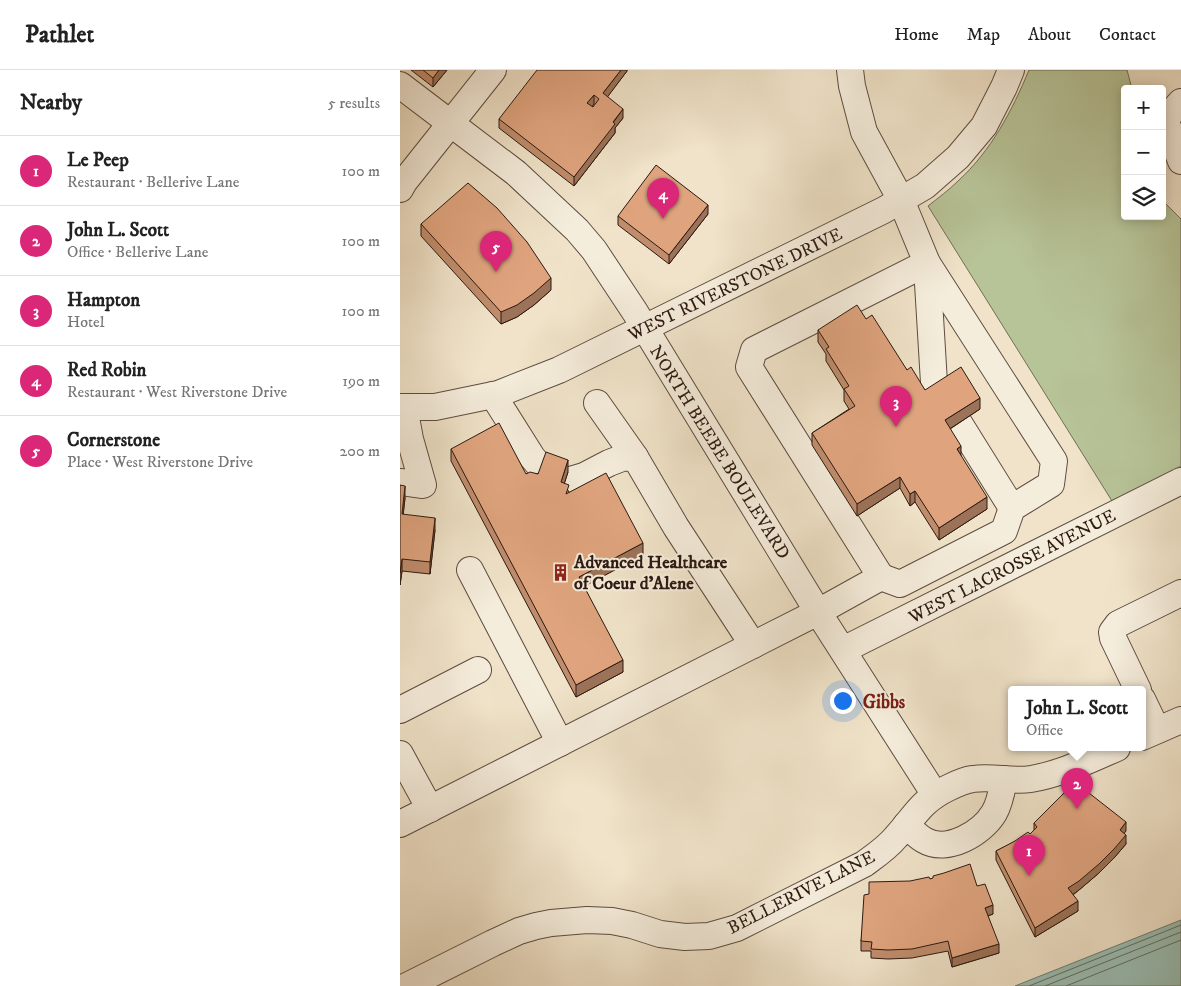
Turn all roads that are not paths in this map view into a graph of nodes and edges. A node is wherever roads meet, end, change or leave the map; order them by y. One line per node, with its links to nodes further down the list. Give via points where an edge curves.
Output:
1 (493, 70): 6 (street)
2 (850, 70): 9 (street, via 864,132)
3 (1012, 70): 9 (street, WEST RIVERSTONE DRIVE, via 984,126 958,157 924,186)
4 (400, 85): 6 (street, NORTH BEEBE BOULEVARD)
5 (1181, 102): 7 (street, via 1165,119)
6 (450, 124): 8 (street); 11 (street, NORTH BEEBE BOULEVARD, via 516,173 577,230 603,263)
7 (1181, 161)
8 (400, 189)
9 (901, 200): 10 (street); 11 (street, WEST RIVERSTONE DRIVE)
10 (927, 263): 12 (street, via 934,383); 20 (street, via 1054,461 1051,484); 22 (street, via 754,350 749,367)
11 (644, 328): 13 (street, WEST RIVERSTONE DRIVE, via 559,370); 24 (street, NORTH BEEBE BOULEVARD)
12 (940, 392)
13 (493, 396): 15 (street, WEST RIVERSTONE DRIVE, via 435,407); 17 (street, via 532,457 567,481 622,458)
14 (597, 403): 17 (street)
15 (402, 407): 19 (street, via 423,485)
16 (960, 423): 20 (street)
17 (634, 458): 25 (street)
18 (1181, 481): 26 (street, WEST LACROSSE AVENUE)
19 (400, 482)
20 (1012, 508): 22 (street, via 1004,531 900,584)
21 (470, 570): 33 (street)
22 (881, 577): 24 (street)
23 (1181, 592): 28 (street, via 1118,624 1112,632)
24 (818, 612): 25 (street); 26 (street, NORTH BEEBE BOULEVARD)
25 (753, 645): 33 (street)
26 (843, 650): 37 (street, NORTH BEEBE BOULEVARD)
27 (478, 670): 29 (street)
28 (1136, 686)
29 (400, 710)
30 (1146, 716): 32 (street)
31 (1181, 720): 32 (street)
32 (1150, 734)
33 (560, 743): 38 (street)
34 (1110, 751): 36 (street, BELLERIVE LANE, via 1045,777)
35 (400, 754): 38 (street)
36 (1004, 779): 37 (street, BELLERIVE LANE, via 960,782); 40 (street, via 994,813 966,838 950,844 934,844)
37 (935, 795): 40 (street, BELLERIVE LANE)
38 (430, 809): 39 (street)
39 (400, 824)
40 (906, 825): 41 (street, BELLERIVE LANE, via 881,852 864,864 738,928 709,936 685,937 612,921 565,921 536,926 518,931)
41 (407, 986)

